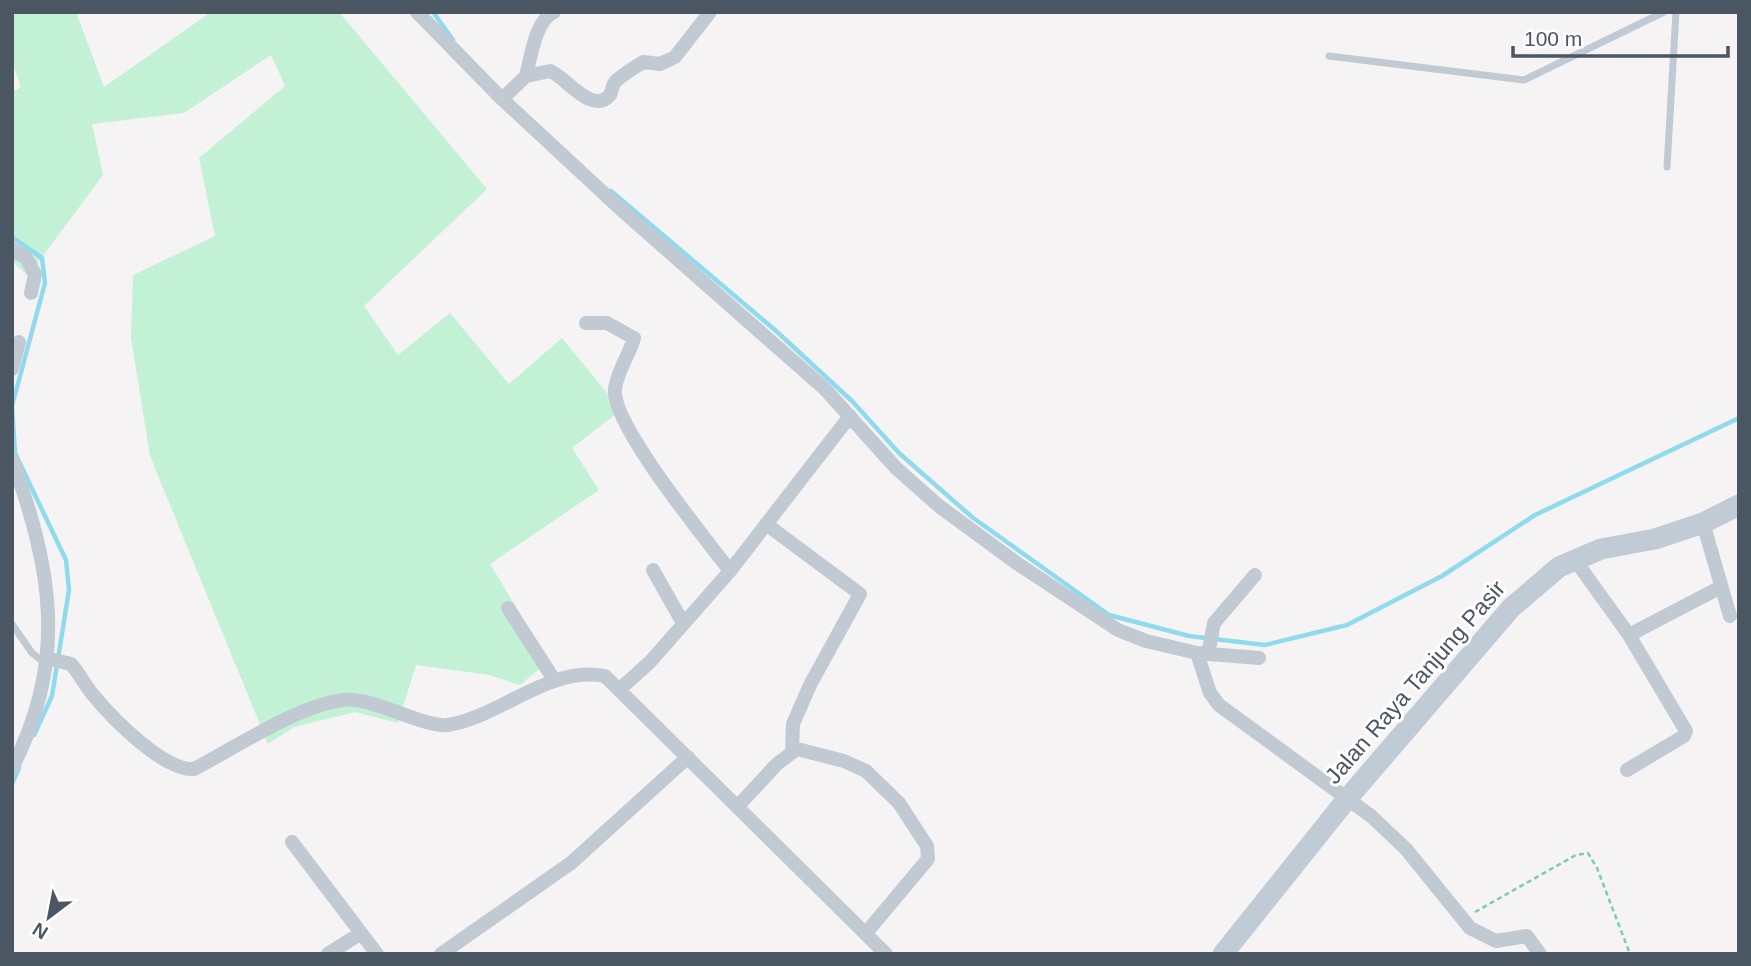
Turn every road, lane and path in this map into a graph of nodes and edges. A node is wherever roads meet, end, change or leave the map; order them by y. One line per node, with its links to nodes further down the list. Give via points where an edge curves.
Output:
1 (417, 12): 8 (street)
2 (554, 12): 7 (street, via 548,15 534,45)
3 (710, 12): 7 (street, via 675,57 660,64 643,62 614,83 605,99 586,98 553,72)
4 (1664, 12): 6 (lane, via 1524,80)
5 (1676, 12): 9 (lane)
6 (1329, 56)
7 (527, 76): 8 (street)
8 (507, 95): 15 (street, via 693,275 787,354)
9 (1667, 167)
10 (12, 249): 11 (street, via 26,258 35,274)
11 (31, 293)
12 (586, 323): 22 (street, via 607,323 634,338 615,388 618,409 672,495)
13 (19, 342): 14 (street)
14 (12, 369)
15 (850, 416): 19 (street); 30 (street, via 896,468 939,506 1093,615 1146,641)
16 (12, 460): 32 (street, via 32,513 48,586)
17 (1739, 505): 18 (street, Jalan Raya Tanjung Pasir)
18 (1703, 523): 20 (street, Jalan Raya Tanjung Pasir); 24 (street)
19 (766, 524): 22 (street); 35 (street, via 860,594 794,721)
20 (1575, 560): 29 (street); 39 (street, Jalan Raya Tanjung Pasir, via 1559,567 1511,608)
21 (653, 570): 27 (street)
22 (730, 571): 27 (street)
23 (1255, 575): 30 (street, via 1214,624)
24 (1721, 587): 26 (street); 29 (street)
25 (508, 608): 33 (street)
26 (1730, 616)
27 (683, 623): 34 (street)
28 (12, 624): 32 (lane, via 32,653)
29 (1629, 635): 38 (street, via 1686,731)
30 (1205, 653): 31 (street); 39 (street, via 1210,693 1219,705)
31 (1259, 657)
32 (52, 660): 33 (street, via 79,673 92,695 159,756 184,770 194,769 299,712 330,702 356,700 444,726); 37 (street, via 37,716)
33 (555, 681): 34 (street, via 597,674)
34 (620, 689): 36 (street)
35 (792, 752): 40 (street); 44 (street, via 801,749 866,771 899,803 927,846 926,864)
36 (688, 757): 40 (street); 47 (street, via 570,863)
37 (12, 768)
38 (1627, 770)
39 (1348, 799): 42 (street, via 1406,849); 49 (street, Jalan Raya Tanjung Pasir)
40 (737, 807): 44 (street)
41 (292, 842): 43 (street)
42 (1461, 920): 50 (street, via 1496,941 1527,936); 51 (path, via 1576,855 1588,853)
43 (361, 933): 45 (street); 46 (street)
44 (866, 933): 48 (street)
45 (327, 954)
46 (377, 954)
47 (441, 954)
48 (886, 954)
49 (1223, 954)
50 (1540, 954)
51 (1630, 954)

